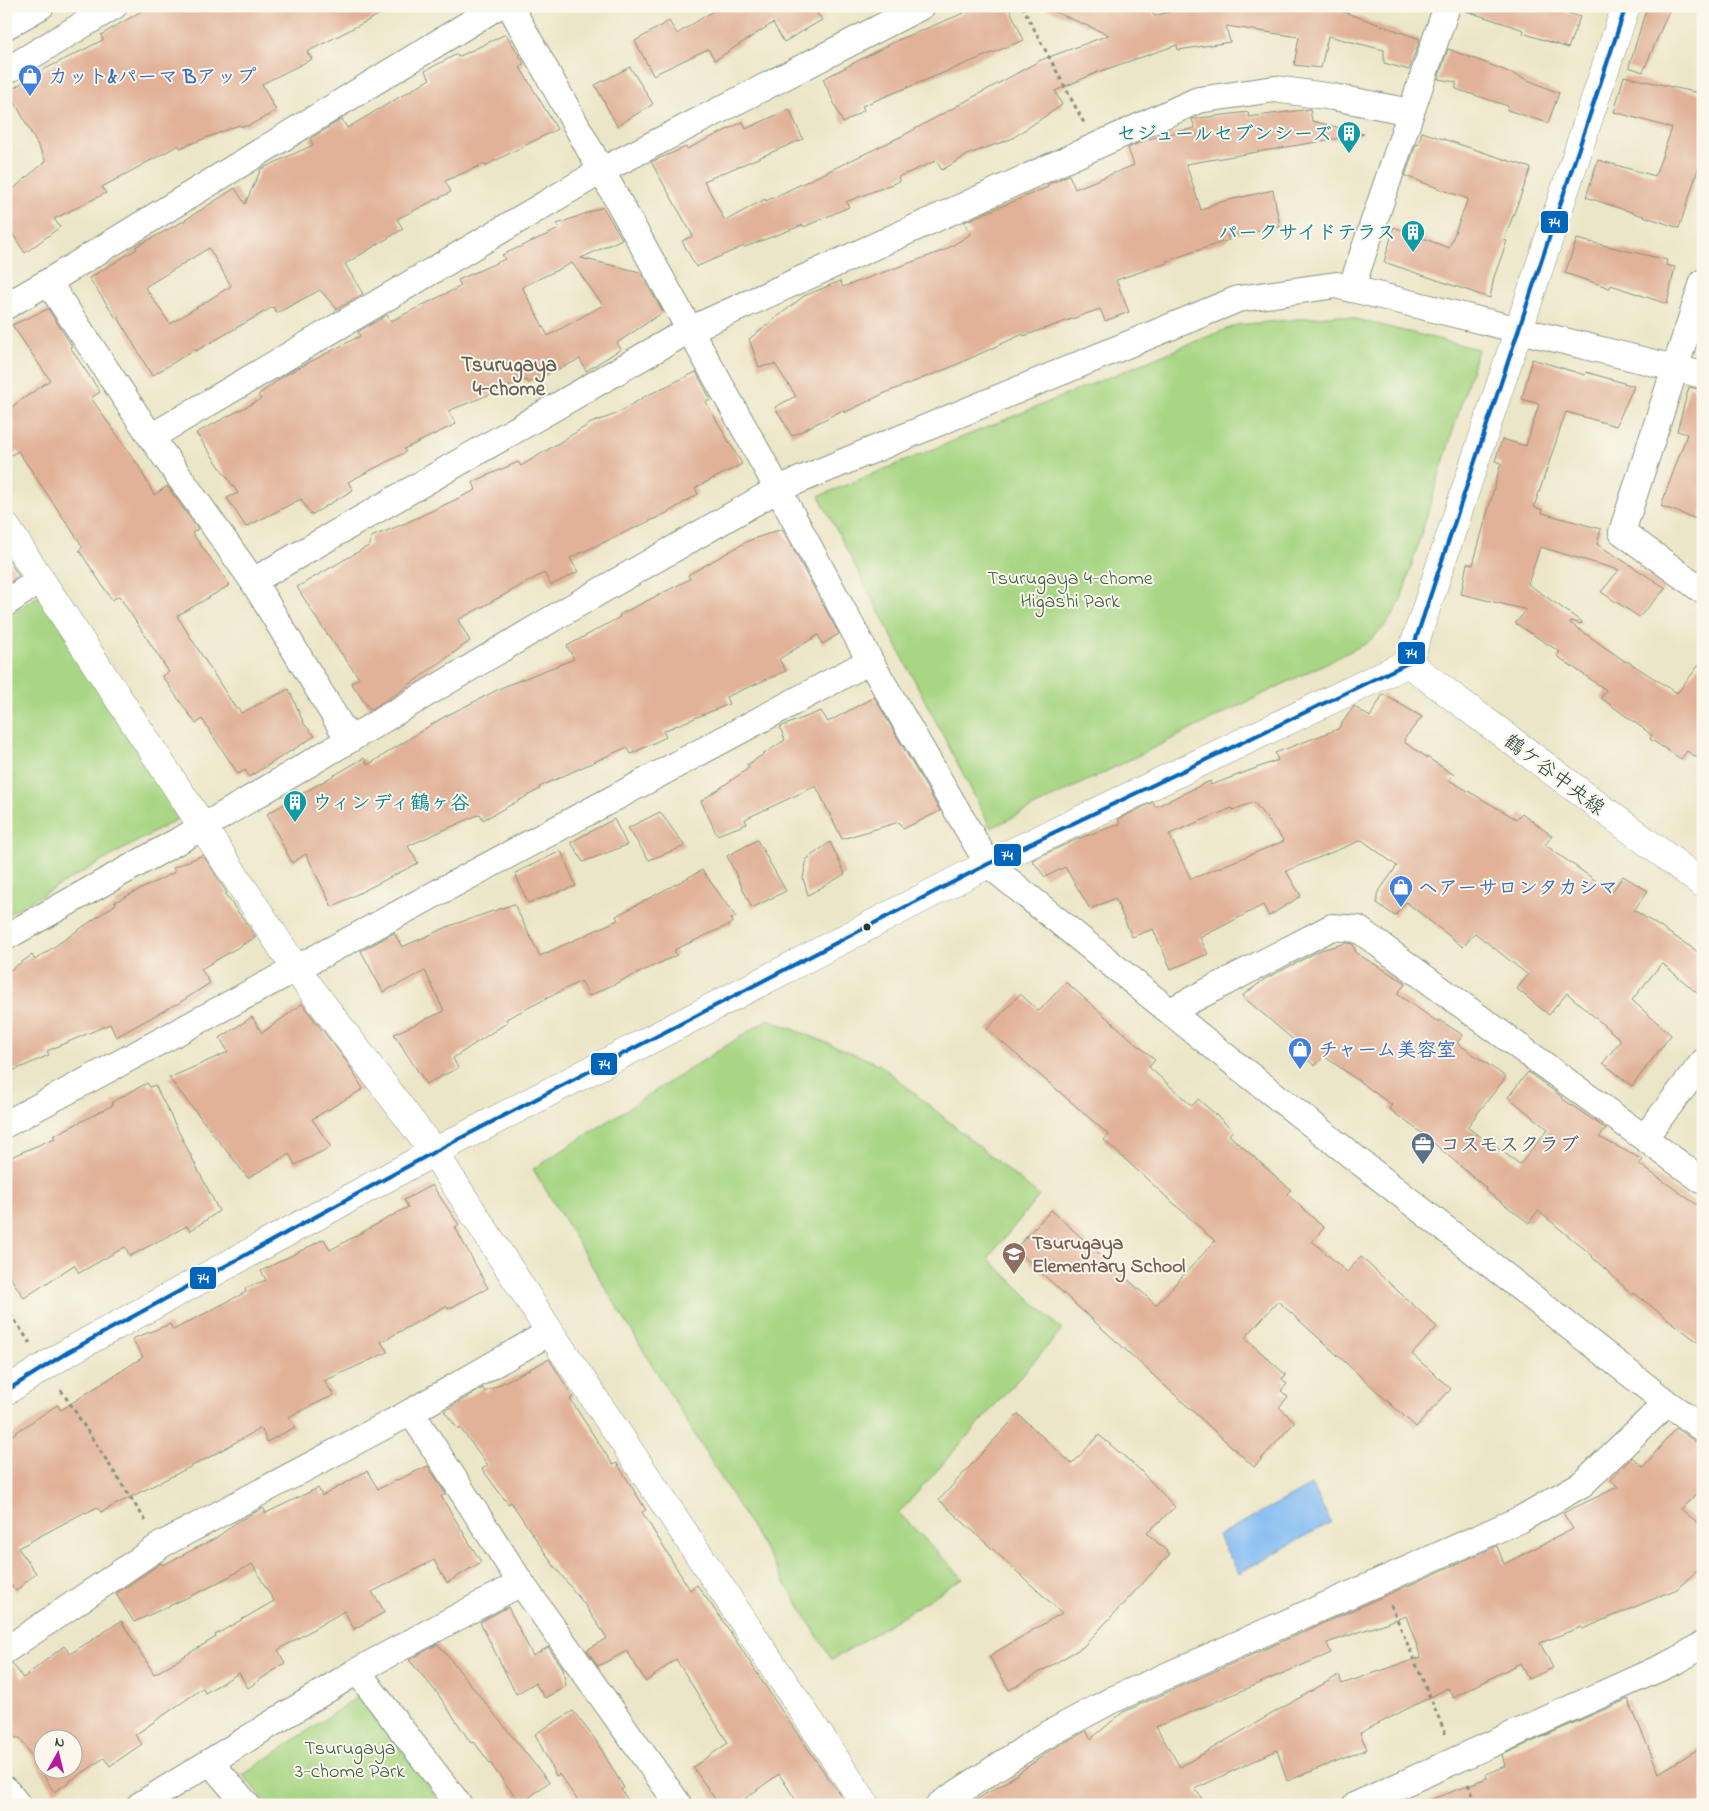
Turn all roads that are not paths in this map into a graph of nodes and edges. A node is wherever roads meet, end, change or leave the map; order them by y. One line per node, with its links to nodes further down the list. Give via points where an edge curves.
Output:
1 (41, 6): 8 (street)
2 (114, 6): 9 (street)
3 (498, 6): 12 (street)
4 (510, 6): 11 (street)
5 (922, 6): 11 (street)
6 (1447, 6): 10 (street)
7 (1626, 6): 17 (street)
8 (6, 26)
9 (6, 71)
10 (1411, 112): 14 (street); 16 (street, via 1276,89 1198,100)
11 (601, 172): 16 (street); 20 (street)
12 (48, 282): 15 (street); 20 (street)
13 (1703, 282): 18 (street)
14 (1351, 289): 17 (street); 21 (street, via 1336,285 1238,299)
15 (6, 306)
16 (689, 330): 21 (street); 24 (street)
17 (1518, 331): 18 (street); 28 (street)
18 (1675, 368): 19 (street); 25 (street, via 1622,532)
19 (1703, 375)
20 (151, 437): 24 (street)
21 (778, 489): 27 (street); 29 (street)
22 (6, 527): 23 (street)
23 (41, 579): 26 (street); 30 (street)
24 (253, 581): 29 (street)
25 (1703, 591)
26 (6, 603)
27 (870, 661): 31 (street); 34 (street)
28 (1408, 663): 31 (street); 32 (street, 鶴ケ谷中央線)
29 (349, 740): 30 (street)
30 (204, 827): 33 (street); 34 (street)
31 (988, 864): 35 (street); 39 (street)
32 (1703, 884)
33 (6, 936)
34 (296, 969): 37 (street); 39 (street)
35 (1170, 1012): 38 (street, via 1332,927 1358,929); 43 (street)
36 (1703, 1062): 38 (street)
37 (6, 1124)
38 (1644, 1138): 40 (street)
39 (434, 1152): 41 (street); 42 (street, via 68,1352)
40 (1703, 1181)
41 (550, 1332): 44 (street); 57 (street)
42 (6, 1392)
43 (1667, 1403): 45 (street); 58 (street, via 1582,1484 1521,1519 1112,1700 1043,1737)
44 (411, 1412): 46 (street); 48 (street, via 161,1545)
45 (1703, 1429)
46 (521, 1583): 49 (street); 56 (street)
47 (1703, 1644): 59 (street, via 1678,1660)
48 (6, 1650)
49 (357, 1671): 50 (street); 55 (street)
50 (210, 1762): 53 (street); 54 (street)
51 (6, 1790): 52 (street)
52 (18, 1805)
53 (140, 1805)
54 (247, 1805)
55 (459, 1805)
56 (679, 1805)
57 (866, 1805)
58 (939, 1805)
59 (1356, 1805)

